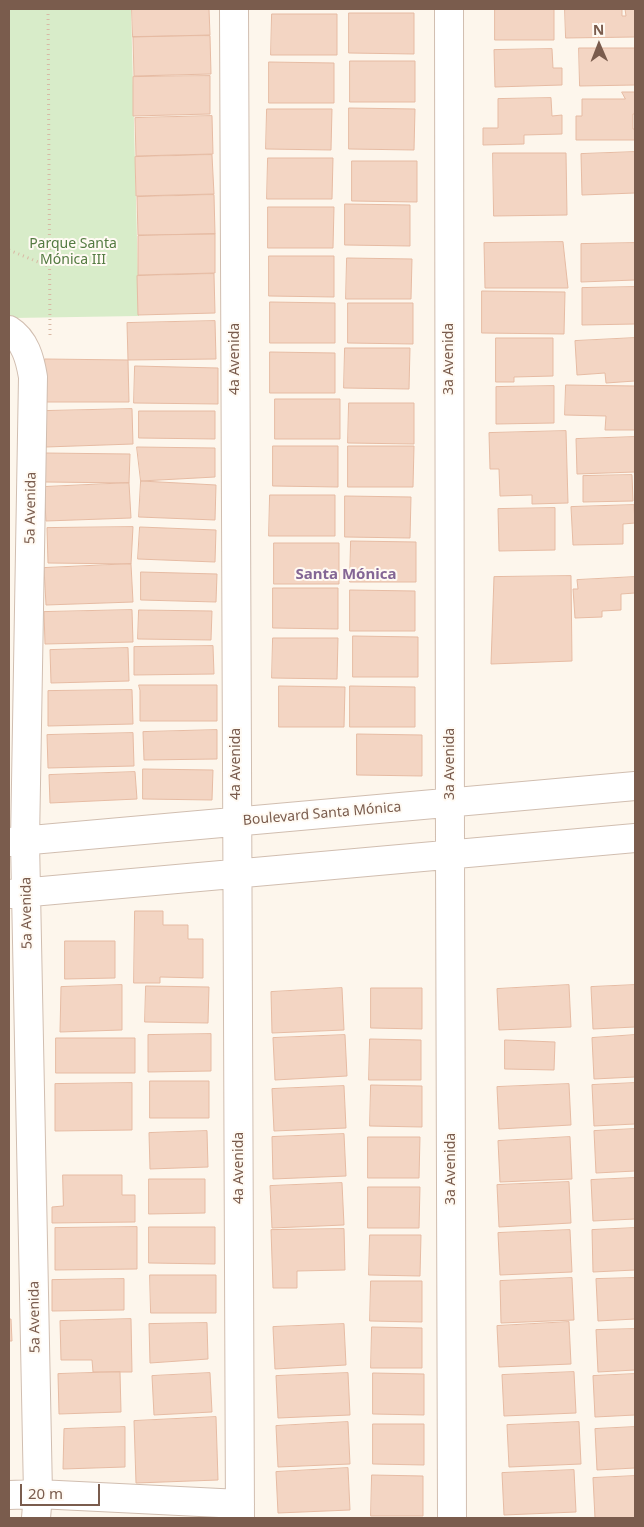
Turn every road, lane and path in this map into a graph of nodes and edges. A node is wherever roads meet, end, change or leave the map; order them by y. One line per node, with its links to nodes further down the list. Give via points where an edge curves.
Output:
1 (48, 9): 5 (path)
2 (234, 9): 9 (street, 4a Avenida)
3 (449, 9): 8 (street, 3a Avenida)
4 (9, 250): 5 (path)
5 (50, 267): 6 (path, via 49,342 43,353)
6 (18, 341): 11 (street, 5a Avenida, via 33,378)
7 (635, 786): 8 (street, Boulevard Santa Mónica)
8 (450, 803): 9 (street, Boulevard Santa Mónica); 12 (street, 3a Avenida)
9 (237, 822): 11 (street, Boulevard Santa Mónica); 13 (street, 4a Avenida)
10 (635, 838): 12 (street)
11 (17, 842): 14 (street, 5a Avenida)
12 (450, 854): 13 (street); 17 (street, 3a Avenida)
13 (238, 873): 14 (street); 16 (street, 4a Avenida)
14 (18, 893): 15 (street, 5a Avenida)
15 (22, 1501): 16 (street)
16 (240, 1511)
17 (452, 1518)

